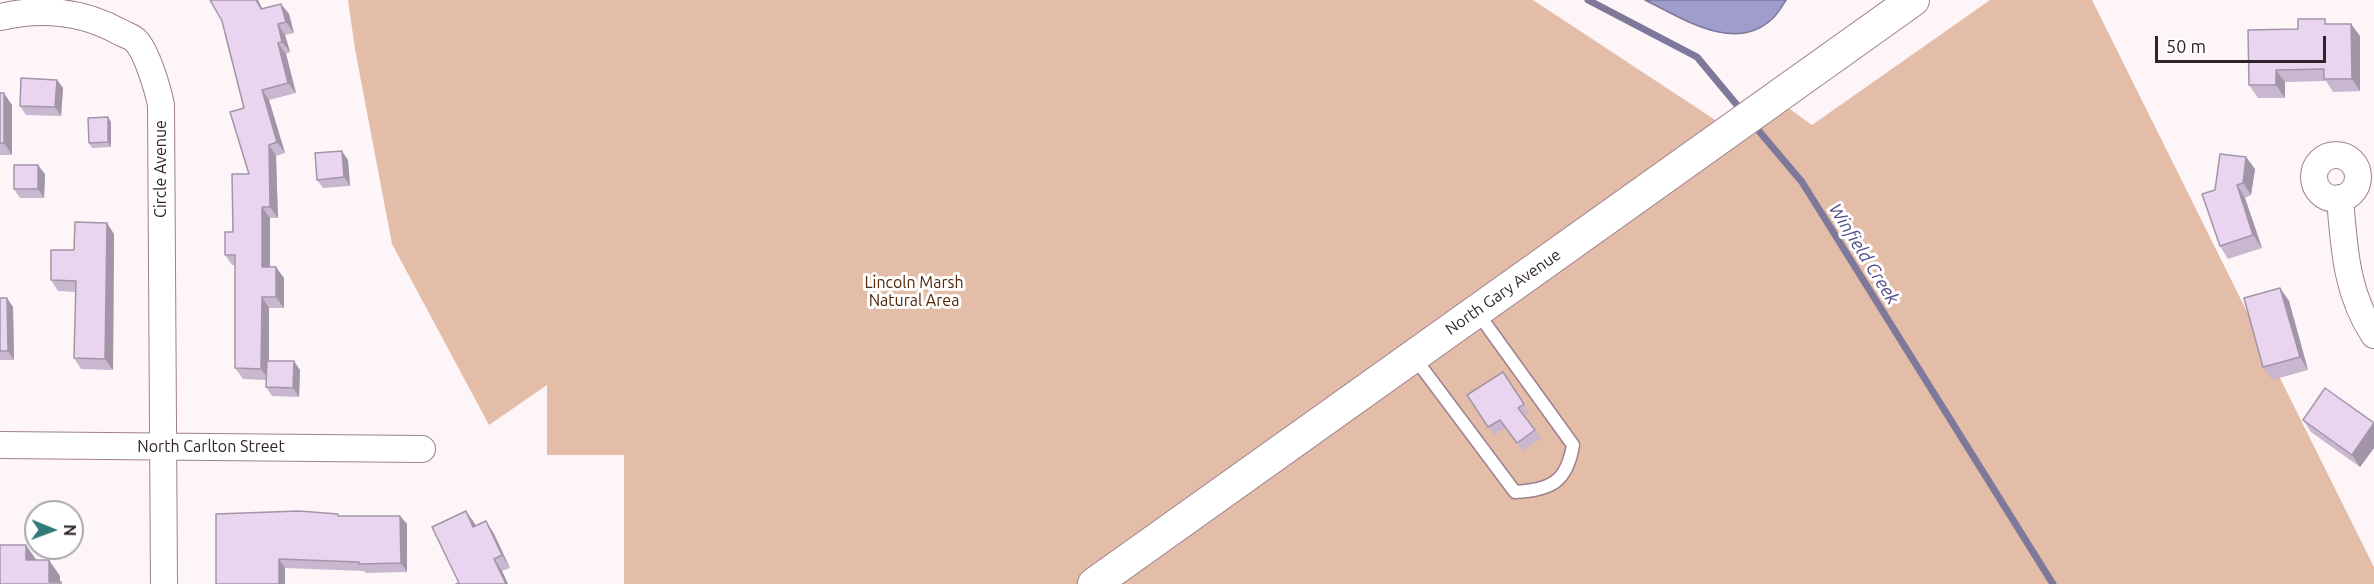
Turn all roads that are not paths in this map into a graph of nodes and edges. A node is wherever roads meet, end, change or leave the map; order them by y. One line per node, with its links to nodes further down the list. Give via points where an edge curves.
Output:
1 (1913, 0): 4 (street, North Gary Avenue)
2 (0, 17): 8 (street, Circle Avenue, via 60,12 99,21 137,41 157,83 161,105)
3 (2340, 198): 5 (street, via 2348,273 2359,307)
4 (1476, 311): 6 (street, North Gary Avenue); 6 (lane, via 1573,445 1570,462 1551,486 1515,492)
5 (2374, 335)
6 (1413, 356): 11 (street, North Gary Avenue)
7 (0, 445): 8 (street, North Carlton Street)
8 (163, 446): 9 (street, North Carlton Street); 10 (street, Circle Avenue)
9 (422, 448)
10 (164, 584)
11 (1094, 584)

